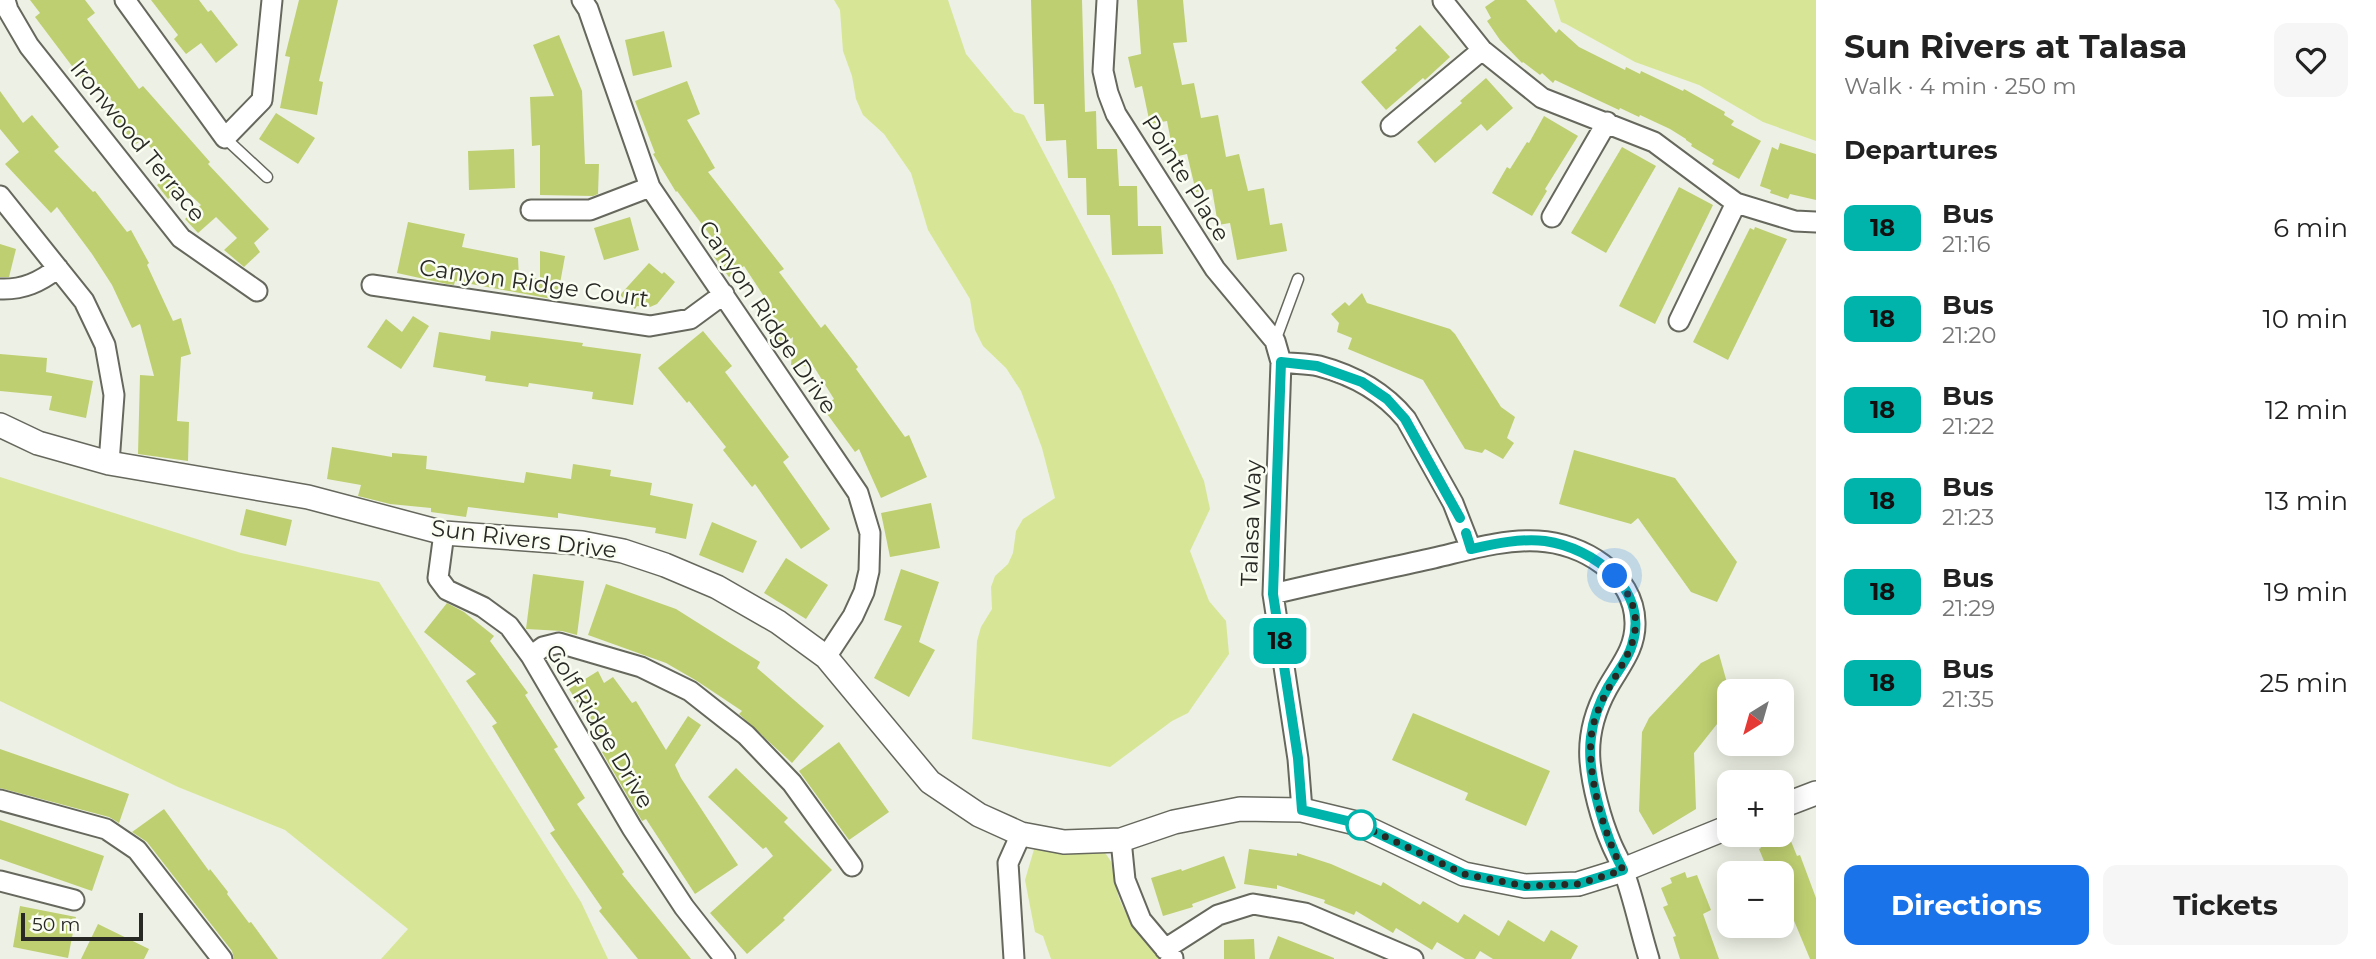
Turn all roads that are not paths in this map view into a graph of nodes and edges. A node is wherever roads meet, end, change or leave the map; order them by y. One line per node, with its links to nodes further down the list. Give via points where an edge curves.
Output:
1 (5, 0): 22 (street, Ironwood Terrace, via 29,46 181,238)
2 (125, 0): 10 (street)
3 (272, 0): 10 (street, via 262,100)
4 (582, 0): 12 (street, Canyon Ridge Drive)
5 (1107, 0): 25 (street, Pointe Place, via 1103,71 1116,114 1214,269)
6 (1443, 1): 7 (street)
7 (1482, 50): 8 (street, via 1542,98); 9 (street)
8 (1607, 122): 14 (street, via 1654,142); 16 (street)
9 (1391, 126)
10 (225, 138): 11 (lane)
11 (267, 177)
12 (650, 187): 15 (street, via 590,210); 23 (street, Canyon Ridge Drive)
13 (0, 196): 18 (street)
14 (1736, 203): 17 (street, via 1795,221); 24 (street)
15 (531, 210)
16 (1552, 217)
17 (1816, 222)
18 (58, 268): 21 (street, via 25,287); 28 (street, via 84,301 105,345 114,395)
19 (1298, 279): 25 (lane)
20 (372, 285): 23 (street, Canyon Ridge Court, via 650,326 690,319)
21 (0, 289)
22 (257, 290)
23 (724, 294): 33 (street, Canyon Ridge Drive, via 858,493 870,533 864,592)
24 (1679, 321)
25 (1275, 341): 26 (street, Pointe Place)
26 (1281, 362): 30 (street, via 1317,366 1362,382 1396,407 1453,503); 31 (street, Talasa Way)
27 (0, 425): 28 (street, Sun Rivers Drive, via 38,443)
28 (109, 463): 29 (street, Sun Rivers Drive, via 308,497)
29 (444, 533): 32 (street, Golf Ridge Drive, via 438,578 447,590 509,626); 33 (street, Sun Rivers Drive, via 582,543 623,551 717,587 778,622)
30 (1471, 549): 31 (street); 42 (street, via 1531,541 1571,547 1618,578 1630,597 1636,625 1632,645 1603,698 1590,748 1604,823)
31 (1273, 594): 37 (street, Talasa Way)
32 (531, 656): 41 (street, via 559,643 641,667 690,691 746,735 792,783); 47 (street, Golf Ridge Drive, via 632,828)
33 (826, 657): 39 (street, Sun Rivers Drive, via 930,782 979,816)
34 (1816, 793): 36 (street)
35 (0, 800): 46 (street, via 106,829 137,850)
36 (1794, 801)
37 (1302, 810): 40 (street, Sun Rivers Drive, via 1240,809 1174,822); 42 (street, Sun Rivers Drive, via 1356,823 1464,874 1525,886 1578,884)
38 (1717, 832): 42 (street, Sun Rivers Drive)
39 (1021, 834): 40 (street, Sun Rivers Drive, via 1064,842); 48 (street, via 1008,863)
40 (1121, 840): 45 (street, via 1125,880 1141,920)
41 (852, 866)
42 (1623, 870): 50 (street)
43 (0, 881): 44 (street)
44 (74, 900)
45 (1169, 954): 49 (street, via 1218,915 1252,904 1305,912)
46 (222, 959)
47 (725, 959)
48 (1014, 959)
49 (1413, 959)
50 (1649, 959)

